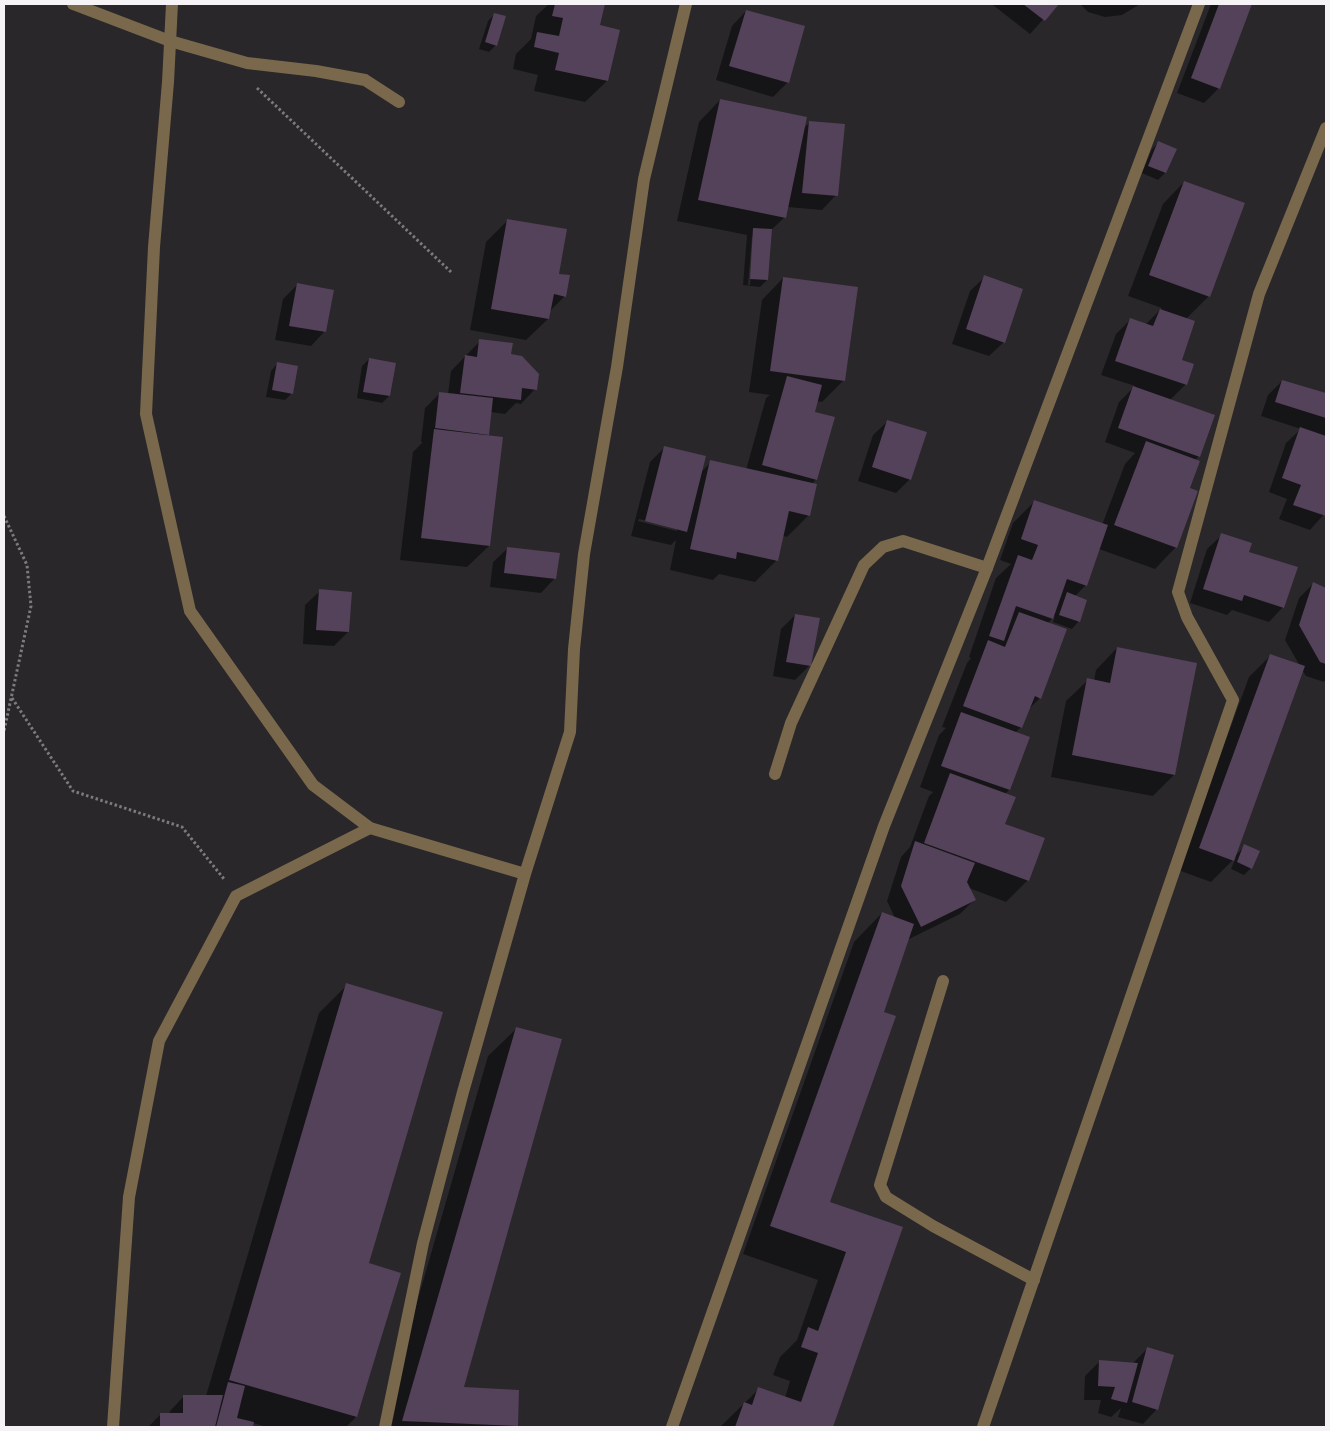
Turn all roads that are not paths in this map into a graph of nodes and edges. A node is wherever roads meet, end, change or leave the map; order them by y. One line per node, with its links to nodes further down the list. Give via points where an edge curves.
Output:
1 (73, 4): 5 (street)
2 (172, 4): 5 (street)
3 (686, 4): 11 (street, via 644,179 617,367 584,554 574,649 570,732)
4 (1199, 4): 8 (street)
5 (170, 41): 6 (street, via 247,63 365,80); 10 (street, via 154,247 146,414 190,611 314,785)
6 (399, 102)
7 (1326, 128): 13 (street, via 1259,294 1178,592 1187,617 1233,700)
8 (987, 568): 9 (street, via 903,541 883,547 864,565 792,723); 16 (street, via 884,826)
9 (775, 774)
10 (370, 828): 11 (street); 14 (street, via 236,896 159,1041 129,1197)
11 (525, 874): 15 (street, via 423,1243)
12 (943, 981): 13 (street, via 880,1185 886,1197)
13 (1034, 1280): 17 (street)
14 (113, 1427)
15 (385, 1427)
16 (672, 1427)
17 (983, 1427)

